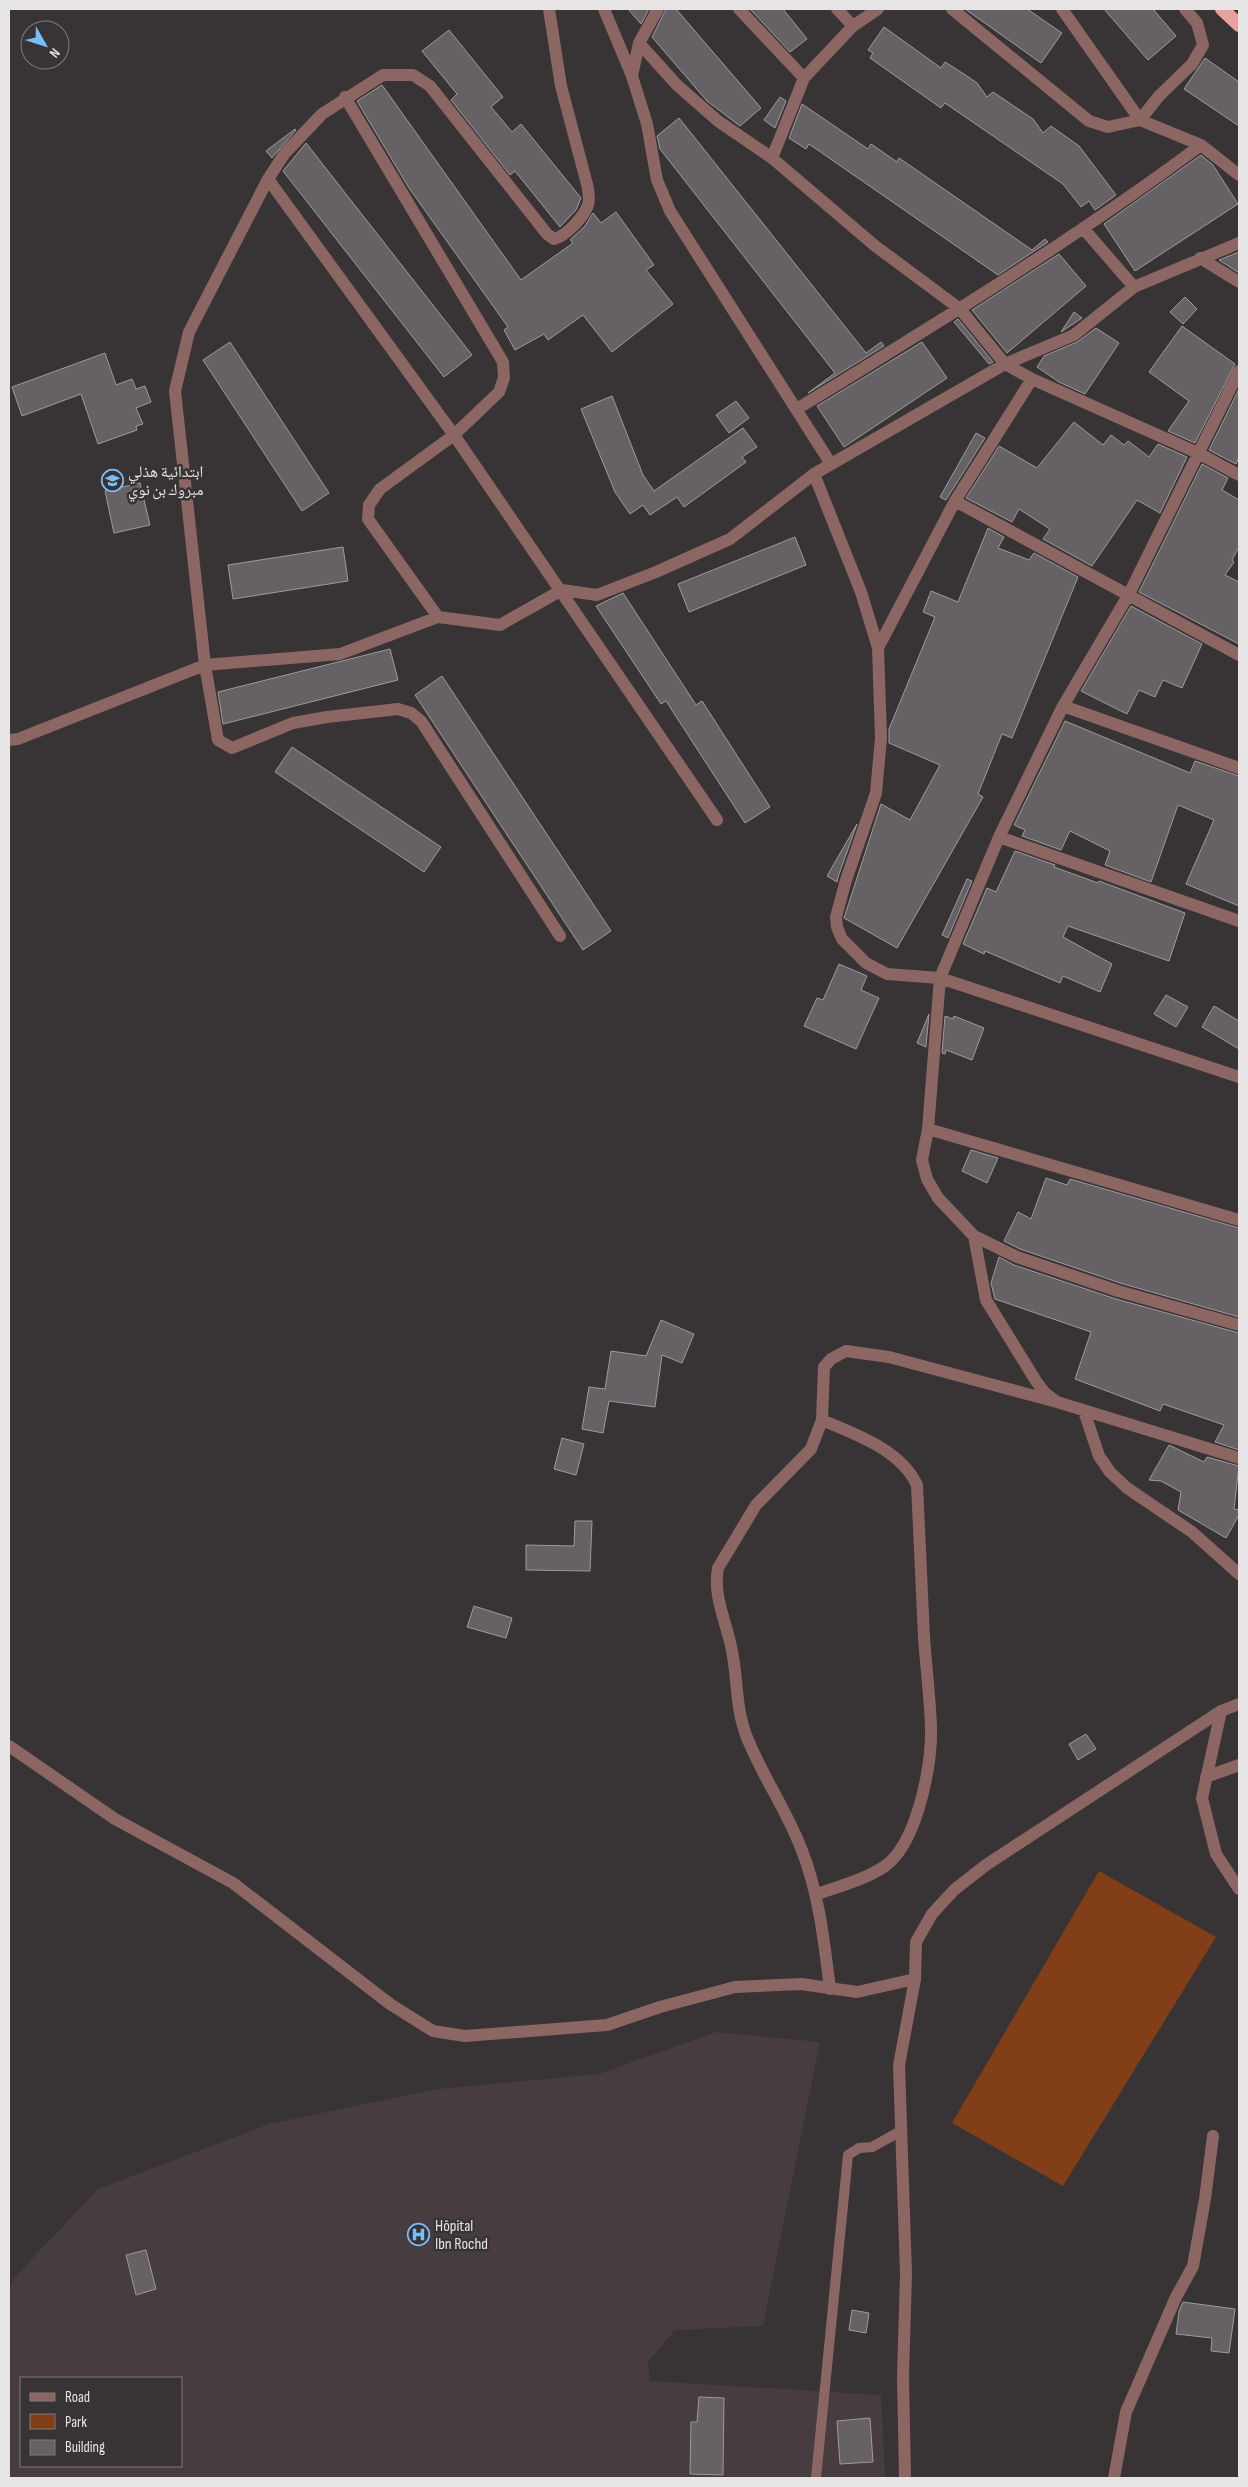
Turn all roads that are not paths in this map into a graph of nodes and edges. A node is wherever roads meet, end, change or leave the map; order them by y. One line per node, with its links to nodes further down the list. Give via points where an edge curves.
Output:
1 (549, 9): 16 (street, via 561,86 588,188 589,204 580,218 559,238 546,234 430,86 413,74 384,74)
2 (604, 9): 14 (street)
3 (658, 9): 13 (street)
4 (739, 9): 15 (street)
5 (837, 9): 12 (street)
6 (878, 9): 12 (street)
7 (952, 9): 17 (street, via 1089,121 1108,127)
8 (1062, 9): 17 (street)
9 (1185, 9): 17 (street, via 1197,23 1203,45 1192,64)
10 (1222, 9): 11 (highway)
11 (1239, 25)
12 (853, 26): 15 (street)
13 (639, 43): 14 (street); 19 (street, via 677,85 718,121)
14 (632, 76): 31 (street, via 647,124 657,180 670,211)
15 (804, 78): 19 (street)
16 (345, 97): 21 (street, via 322,114 285,153); 32 (street, via 503,362 504,378 499,392)
17 (1140, 120): 18 (street)
18 (1201, 145): 20 (street); 22 (street)
19 (772, 158): 27 (street, via 874,245)
20 (1239, 175)
21 (268, 179): 32 (street); 43 (street, via 189,332 175,391)
22 (1083, 228): 26 (street); 27 (street)
23 (1239, 243): 24 (street)
24 (1200, 258): 25 (street); 26 (street)
25 (1239, 282)
26 (1134, 288): 28 (street, via 1074,335)
27 (960, 309): 28 (street); 31 (street)
28 (1005, 364): 30 (street); 34 (street)
29 (1239, 371): 33 (street)
30 (1032, 379): 33 (street); 37 (street)
31 (797, 409): 34 (street)
32 (454, 435): 38 (street); 40 (street, via 380,489 369,505 368,519)
33 (1198, 453): 36 (street); 39 (street)
34 (831, 464): 35 (street)
35 (814, 474): 38 (street, via 730,539 597,595); 41 (street, via 861,592)
36 (1239, 475)
37 (955, 501): 39 (street); 41 (street)
38 (562, 590): 40 (street, via 500,625); 47 (street)
39 (1129, 594): 42 (street); 44 (street)
40 (438, 617): 43 (street, via 340,654)
41 (878, 648): 51 (street, via 881,738 876,793 846,880 836,917 837,927 852,952 887,974)
42 (1239, 655)
43 (206, 665): 45 (street); 50 (street, via 218,740 232,748 293,723 398,709 411,713 420,721)
44 (1063, 706): 46 (street); 48 (street)
45 (9, 740)
46 (1239, 768)
47 (717, 820)
48 (999, 837): 49 (street); 51 (street)
49 (1239, 921)
50 (560, 936)
51 (940, 978): 52 (street); 53 (street)
52 (1239, 1077)
53 (928, 1129): 54 (street); 55 (street, via 922,1160 927,1179 938,1198)
54 (1239, 1220)
55 (974, 1236): 56 (street, via 1017,1257 1100,1285); 57 (street, via 986,1300 1036,1381)
56 (1239, 1325)
57 (1057, 1402): 58 (street); 59 (street, via 890,1356 846,1351 830,1359 824,1367)
58 (1084, 1411): 60 (street); 61 (street, via 1099,1456 1110,1472 1127,1488 1192,1532)
59 (822, 1420): 68 (street, via 811,1449 756,1505 725,1554 716,1579 732,1647 738,1711 801,1847); 68 (street, via 885,1451 911,1473 917,1485 931,1728 926,1776 917,1815 902,1847 889,1864)
60 (1239, 1458)
61 (1239, 1574)
62 (1239, 1704): 63 (street)
63 (1221, 1711): 66 (street); 69 (street, via 986,1865 954,1890 932,1914 916,1942)
64 (9, 1746): 70 (street, via 115,1819 234,1883 390,2004 433,2031 464,2036 607,2025 735,1987 801,1984)
65 (1239, 1765): 66 (street)
66 (1206, 1777): 67 (street, via 1202,1798 1216,1854)
67 (1239, 1889)
68 (817, 1894): 70 (street)
69 (916, 1979): 70 (street, via 857,1992); 71 (street, via 899,2065)
70 (830, 1988)
71 (901, 2131): 73 (lane, via 848,2155); 74 (street, via 906,2274)
72 (1213, 2136): 75 (street, via 1193,2266 1176,2297 1126,2412)
73 (816, 2478)
74 (905, 2478)
75 (1114, 2478)

